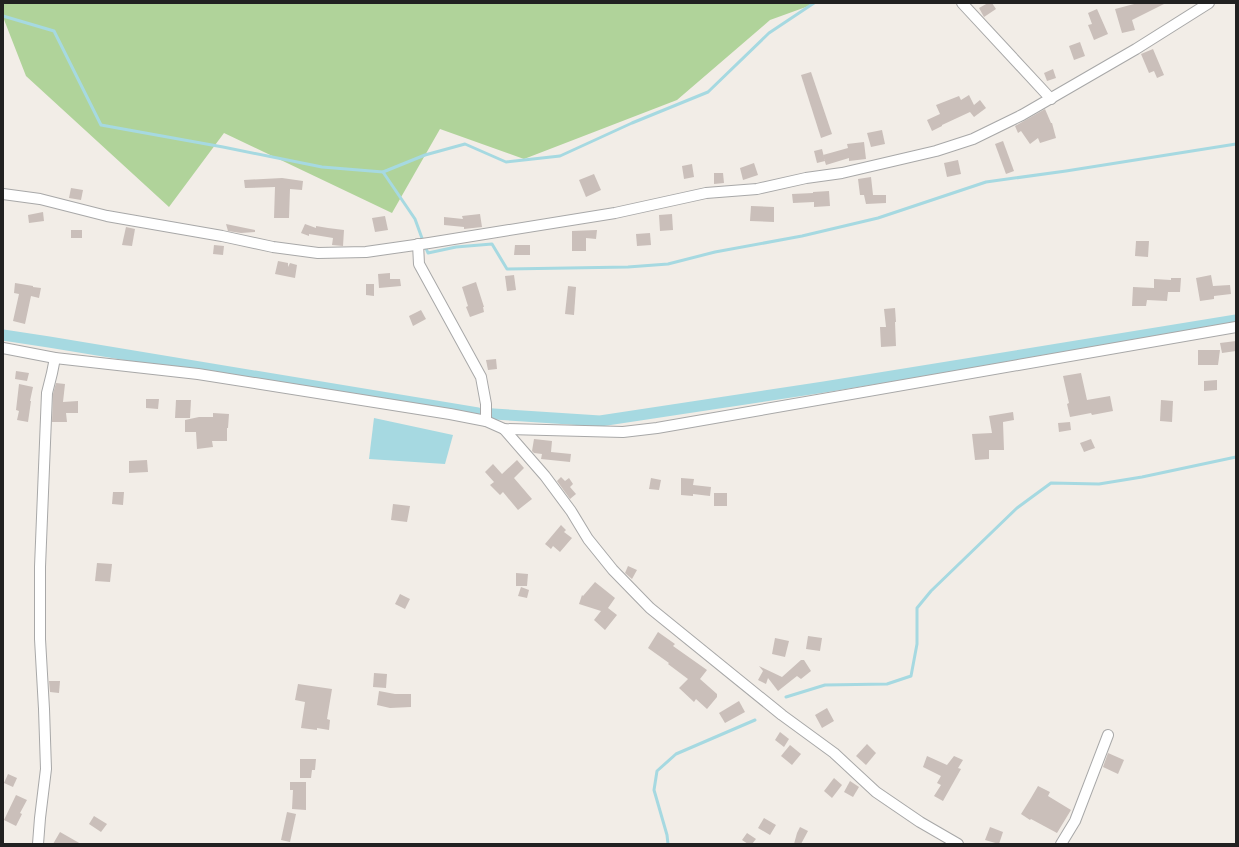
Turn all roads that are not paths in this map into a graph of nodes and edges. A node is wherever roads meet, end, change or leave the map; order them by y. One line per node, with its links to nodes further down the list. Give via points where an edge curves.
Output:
1 (962, 3): 3 (street)
2 (1208, 3): 3 (street)
3 (1051, 99): 5 (street, via 974,139 936,152 757,189 706,193 615,213)
4 (3, 194): 5 (street, via 40,198 107,216 318,253 366,252)
5 (418, 244): 9 (street, via 419,264 481,377)
6 (1236, 327): 10 (street, via 657,428 623,432)
7 (3, 348): 8 (street)
8 (55, 358): 9 (street, via 198,374); 12 (street, via 47,393 40,567 40,639 46,769)
9 (486, 421): 10 (street)
10 (504, 429): 13 (street, via 545,476 588,539 613,570 650,608 782,715 834,753 876,792)
11 (1108, 735): 14 (street, via 1075,821)
12 (38, 844)
13 (958, 844)
14 (1061, 844)

